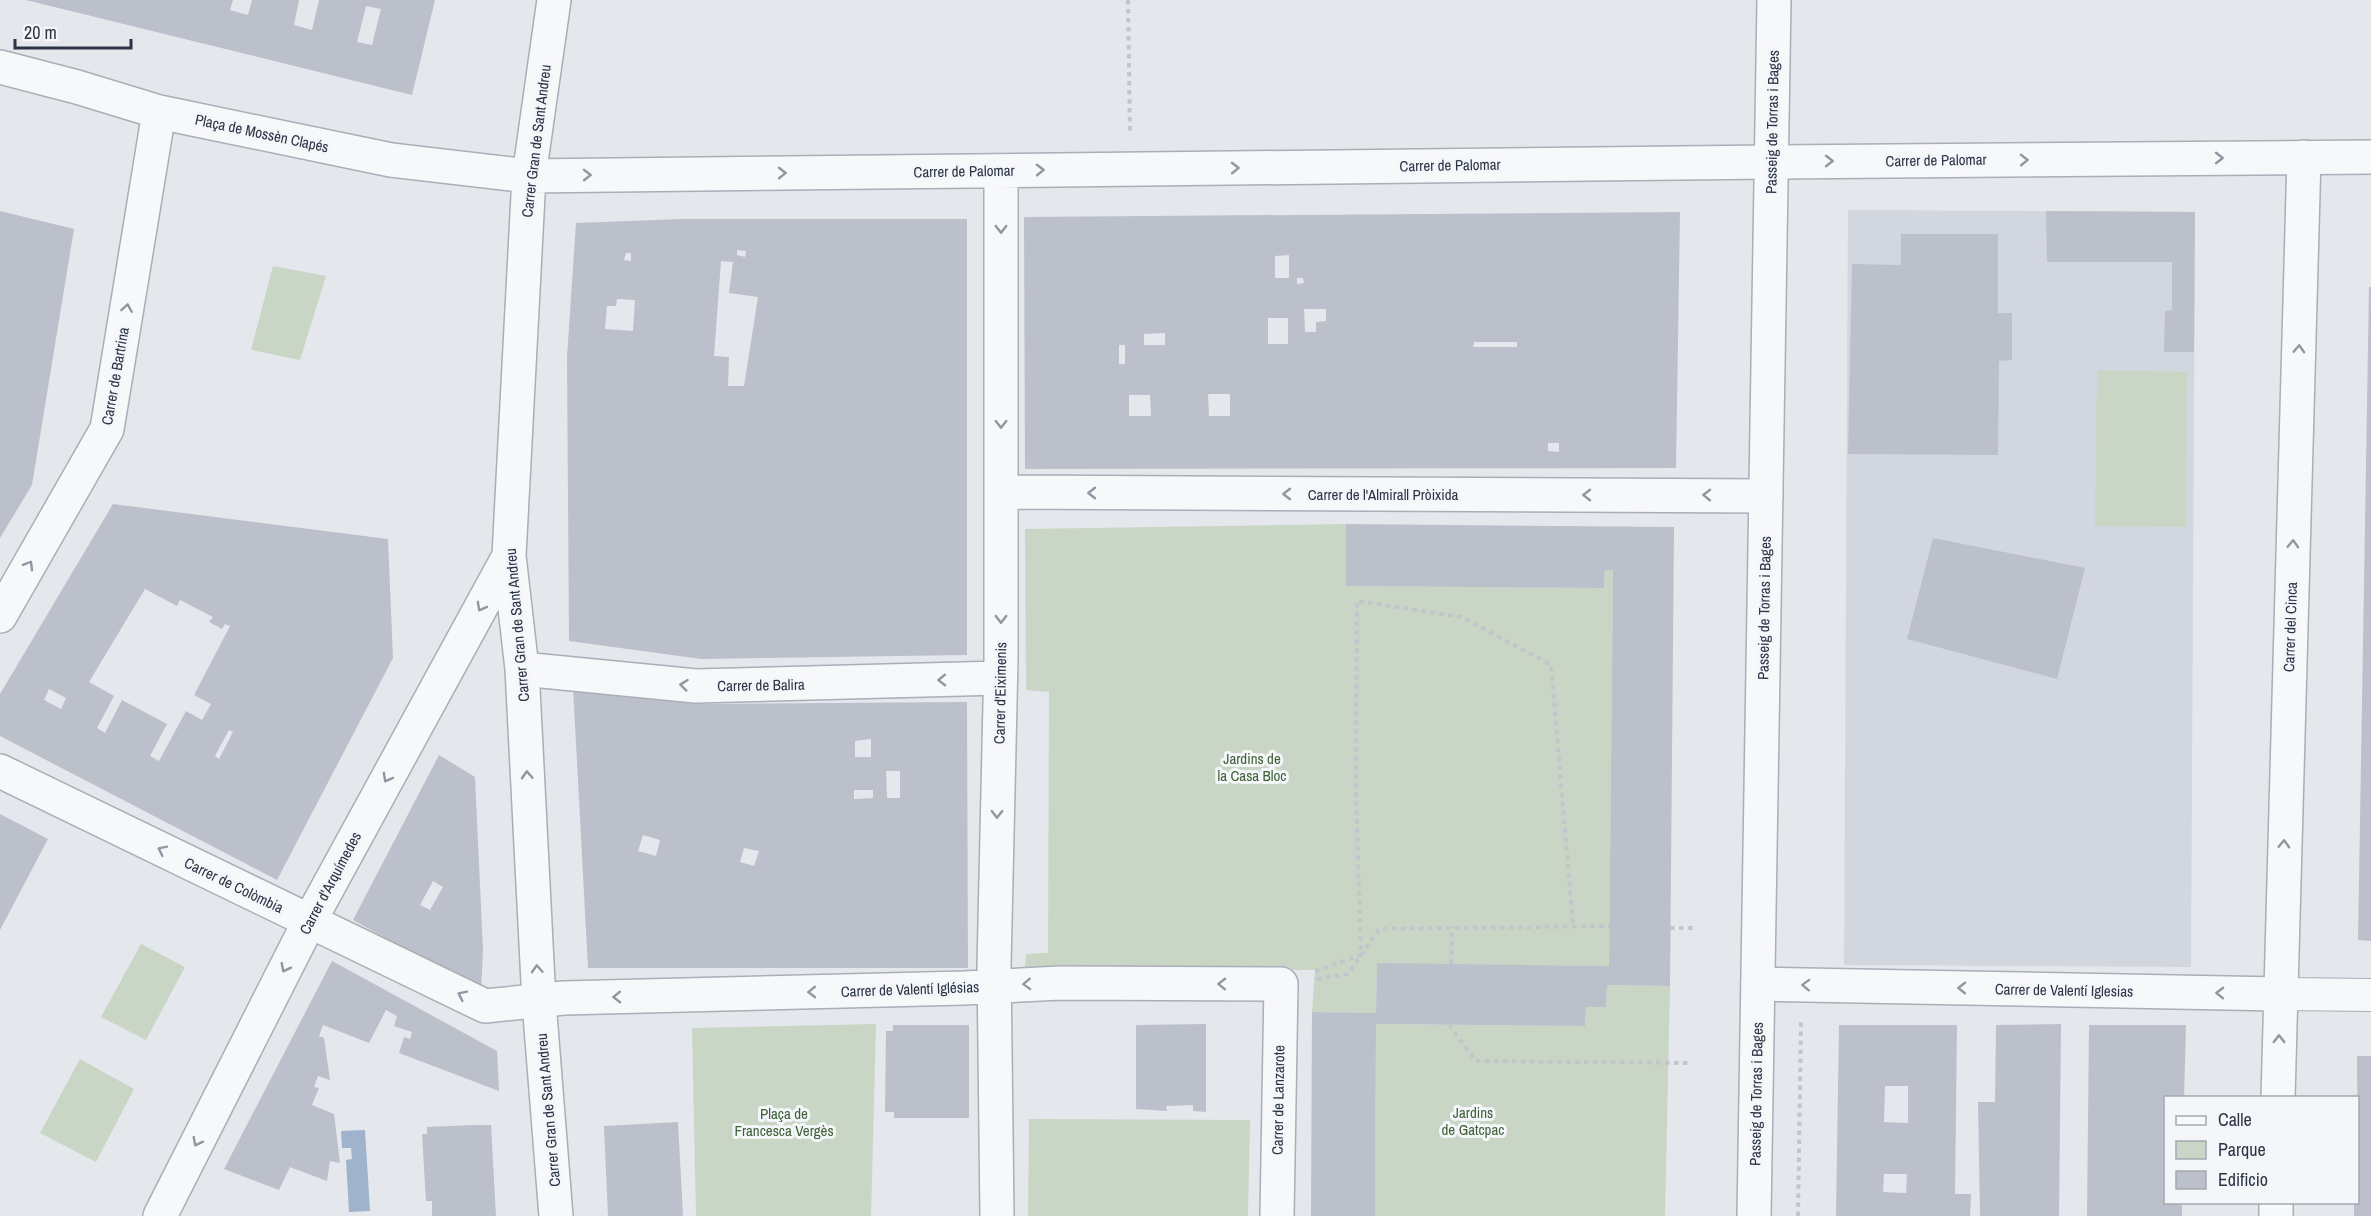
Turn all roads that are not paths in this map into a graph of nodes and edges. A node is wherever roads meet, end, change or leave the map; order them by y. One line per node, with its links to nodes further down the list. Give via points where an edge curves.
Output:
1 (554, 0): 9 (street, Carrer Gran de Sant Andreu)
2 (1774, 0): 7 (street, Passeig de Torras i Bages)
3 (0, 67): 4 (street, Plaça de Mossèn Clapés)
4 (159, 112): 9 (street, Plaça de Mossèn Clapés, via 391,160); 13 (street, Carrer de Bartrina, one-way to 4, via 107,429)
5 (2304, 157): 6 (street, Carrer de Palomar); 7 (street, Carrer de Palomar, one-way to 5); 21 (street, Carrer del Cinca, one-way to 5)
6 (2371, 157)
7 (1770, 162): 8 (street, Carrer de Palomar, one-way to 7); 11 (street, Passeig de Torras i Bages)
8 (1001, 171): 9 (street, Carrer de Palomar, one-way to 8); 10 (street, Carrer d'Eiximenis, one-way to 10)
9 (529, 176): 12 (street, Carrer Gran de Sant Andreu)
10 (1001, 492): 11 (street, Carrer de l'Almirall Pròixida, one-way to 10); 15 (street, Carrer d'Eiximenis, one-way to 15)
11 (1766, 496): 19 (street, Passeig de Torras i Bages)
12 (509, 556): 14 (street, Carrer Gran de Sant Andreu); 17 (street, Carrer d'Arquímedes, one-way to 17)
13 (0, 616)
14 (522, 669): 15 (street, Carrer de Balira, one-way to 14, via 696,686); 23 (street, Carrer Gran de Sant Andreu, one-way to 14)
15 (1000, 678): 20 (street, Carrer d'Eiximenis, one-way to 20)
16 (0, 771): 17 (street, Carrer de Colòmbia, one-way to 16)
17 (309, 922): 23 (street, Carrer de Colòmbia, one-way to 17, via 485,1006); 25 (street, Carrer d'Arquímedes, one-way to 25)
18 (1281, 984): 20 (street, Carrer de Valentí Iglésias, one-way to 20); 28 (street, Carrer de Lanzarote)
19 (1758, 984): 21 (street, Carrer de Valentí Iglesias, one-way to 19); 29 (street, Passeig de Torras i Bages)
20 (995, 985): 23 (street, Carrer de Valentí Iglésias, one-way to 23, via 564,998); 27 (street, Carrer d'Eiximenis)
21 (2279, 994): 22 (street, Carrer de Valentí Iglesias); 24 (street, Carrer del Cinca, one-way to 21)
22 (2371, 995)
23 (539, 1002): 26 (street, Carrer Gran de Sant Andreu)
24 (2278, 1096)
25 (160, 1216)
26 (556, 1216)
27 (997, 1216)
28 (1277, 1216)
29 (1754, 1216)

